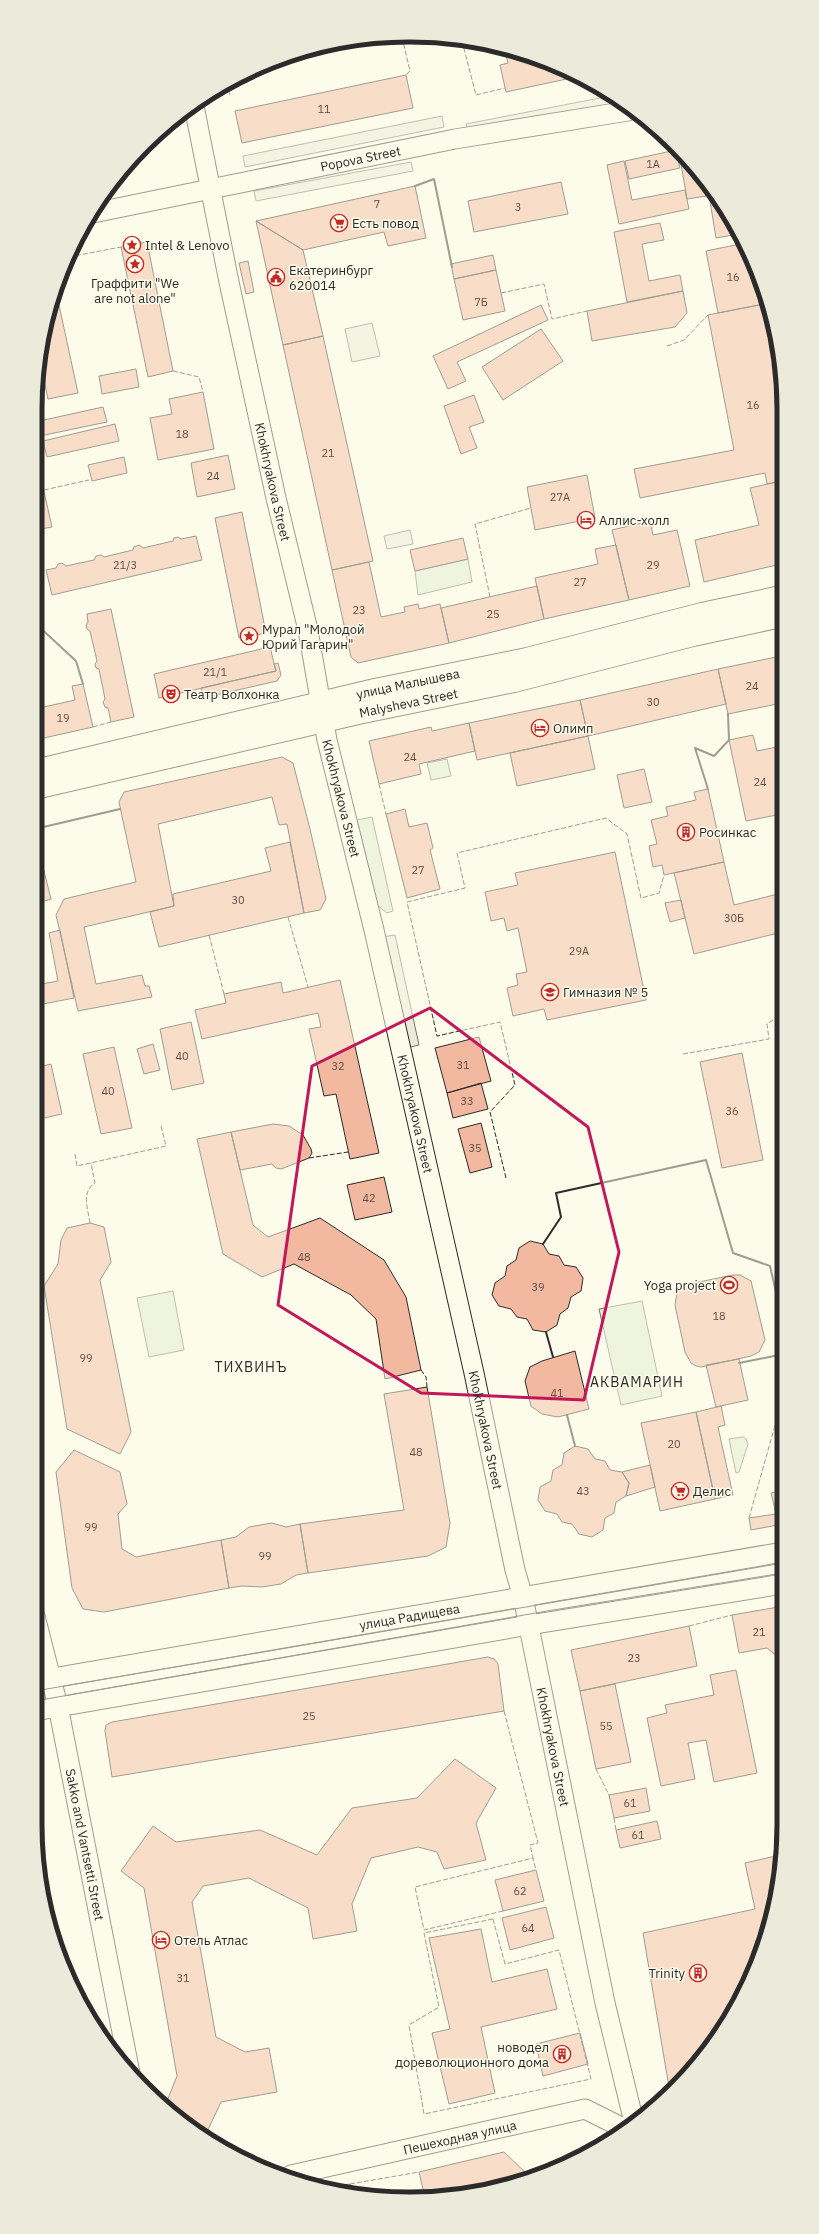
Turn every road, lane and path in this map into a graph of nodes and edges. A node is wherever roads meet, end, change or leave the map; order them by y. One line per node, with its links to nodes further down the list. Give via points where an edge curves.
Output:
1 (195, 111): 3 (street, Khokhryakova Street)
2 (624, 112): 3 (street, Popova Street, via 455,139)
3 (211, 189): 4 (street, Popova Street); 7 (street, Khokhryakova Street, via 276,498 308,630)
4 (100, 212)
5 (777, 598): 7 (main road, улица Малышева, via 527,658 375,690)
6 (777, 617): 7 (main road, Malysheva Street, via 693,635 514,681)
7 (322, 713): 8 (main road, улица Малышева); 9 (main road, Malysheva Street); 12 (street, Khokhryakova Street, via 374,930)
8 (42, 769)
9 (42, 786)
10 (777, 1553): 12 (street, улица Радищева)
11 (777, 1585): 13 (street)
12 (523, 1597): 13 (street, Khokhryakova Street); 14 (street, улица Радищева)
13 (529, 1625): 15 (street); 18 (street, Khokhryakova Street, via 604,2003)
14 (42, 1679): 15 (street, Sakko and Vantsetti Street)
15 (58, 1706): 16 (street); 17 (street, Sakko and Vantsetti Street)
16 (42, 1709)
17 (127, 2060)
18 (633, 2116)
19 (619, 2127): 20 (street, Пешеходная улица, via 585,2109)
20 (297, 2174)

